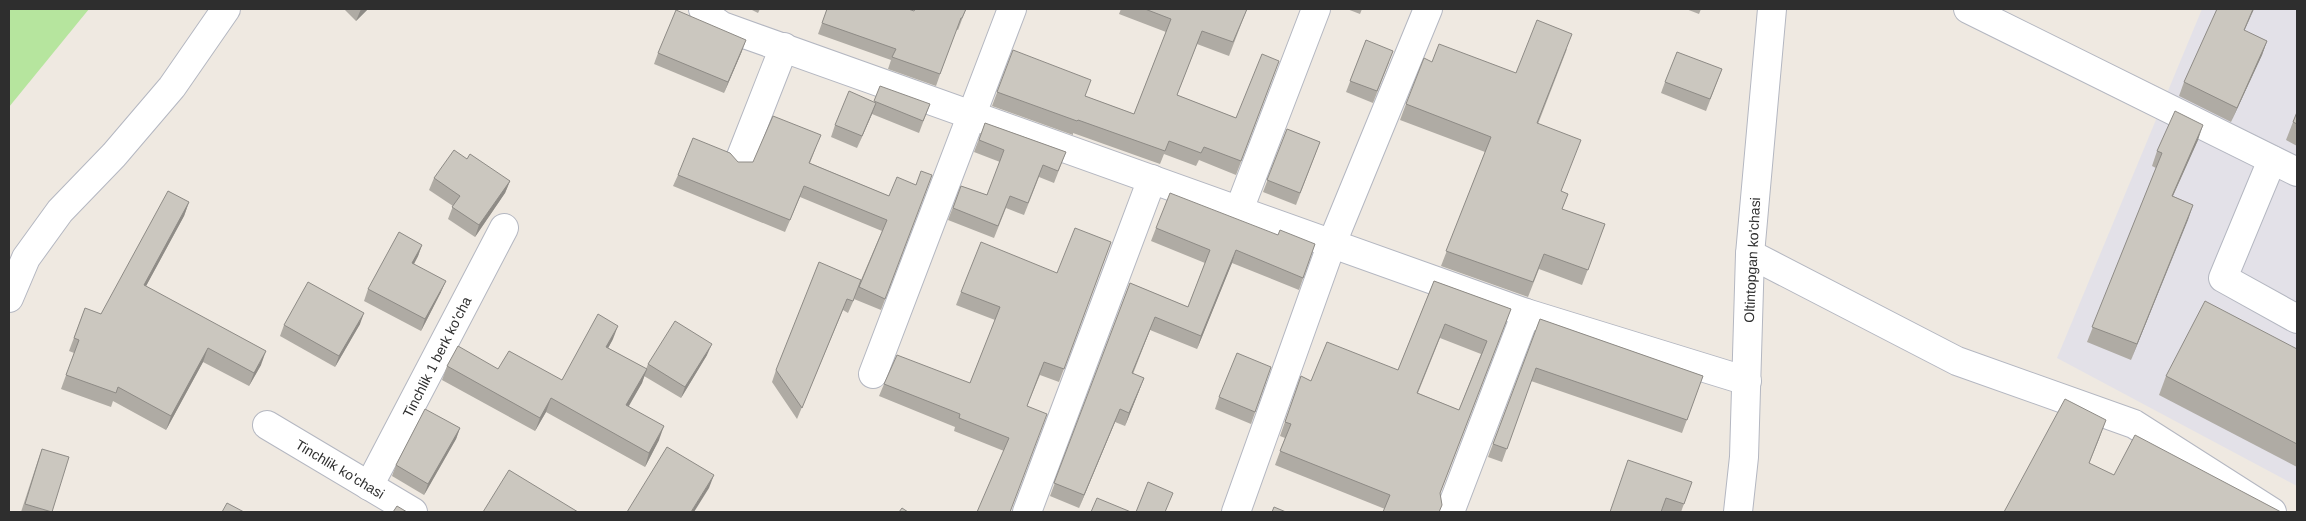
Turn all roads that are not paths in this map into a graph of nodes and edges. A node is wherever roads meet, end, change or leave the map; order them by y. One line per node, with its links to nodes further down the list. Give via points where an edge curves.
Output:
1 (226, 9): 18 (street, via 172,87 114,155 60,211 26,258)
2 (703, 9): 8 (street, via 722,26)
3 (1012, 9): 9 (street)
4 (1316, 9): 14 (street)
5 (1428, 9): 16 (street)
6 (1772, 9): 17 (street, Oltintopgan ko'chasi)
7 (1968, 9): 11 (street)
8 (784, 47): 9 (street); 10 (street)
9 (973, 115): 13 (street); 21 (street)
10 (740, 159)
11 (2272, 160): 12 (street); 20 (street, via 2223,278)
12 (2297, 172)
13 (1152, 179): 14 (street); 26 (street)
14 (1239, 210): 16 (street)
15 (504, 228): 24 (street, Tinchlik 1 berk ko'cha)
16 (1332, 243): 19 (street); 27 (street)
17 (1750, 254): 22 (street, Oltintopgan ko'chasi); 30 (street, via 1957,361 2134,424)
18 (9, 298)
19 (1526, 313): 22 (street); 28 (street)
20 (2297, 319)
21 (874, 374)
22 (1747, 381): 29 (street, Oltintopgan ko'chasi)
23 (267, 425): 24 (street, Tinchlik ko'chasi)
24 (369, 486): 25 (street, Tinchlik ko'chasi)
25 (413, 512)
26 (1027, 512)
27 (1236, 512)
28 (1450, 512)
29 (1738, 512)
30 (2272, 512)

